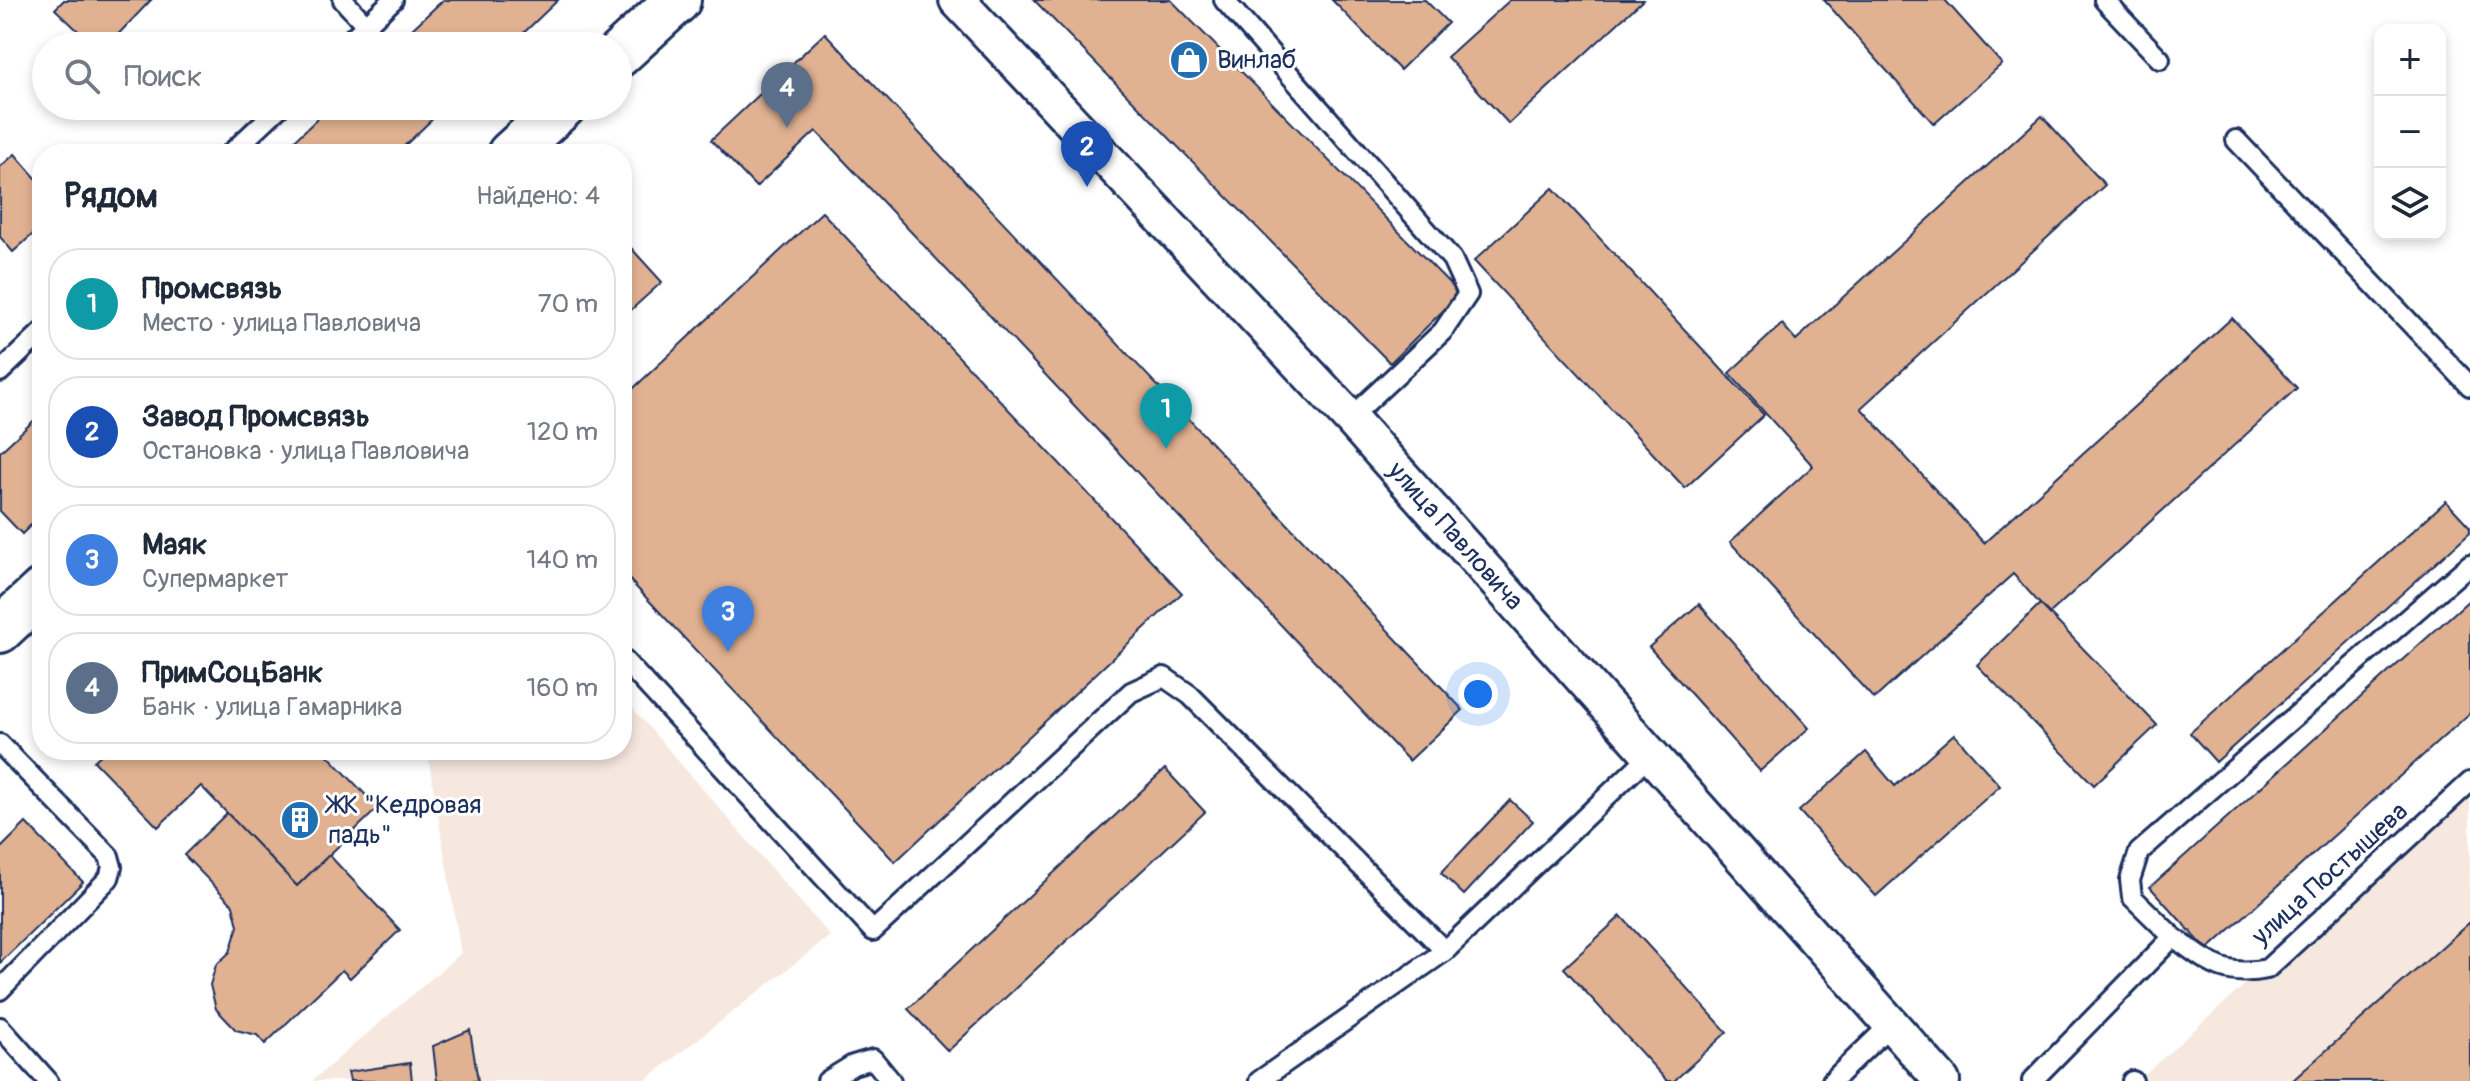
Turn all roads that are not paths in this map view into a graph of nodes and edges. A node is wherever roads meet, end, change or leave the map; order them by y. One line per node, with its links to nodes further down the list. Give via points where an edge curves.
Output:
1 (343, 0): 7 (lane)
2 (393, 0): 7 (lane)
3 (678, 0): 9 (street)
4 (957, 0): 19 (street, улица Павловича)
5 (1224, 0): 19 (lane, via 1452,259 1468,294 1443,331)
6 (2104, 0): 10 (lane)
7 (366, 25): 8 (lane)
8 (359, 32)
9 (632, 42)
10 (2160, 59)
11 (266, 120): 14 (lane)
12 (548, 120): 15 (street)
13 (2236, 140): 18 (lane)
14 (241, 144)
15 (521, 144)
16 (32, 342): 17 (lane)
17 (0, 372)
18 (2470, 386)
19 (1350, 418): 25 (street, улица Павловича)
20 (2470, 564): 27 (lane, улица Постышева, via 2139,852 2130,880 2132,897)
21 (32, 600): 22 (street)
22 (0, 630)
23 (632, 669): 28 (lane, via 873,931 1131,692 1164,677 1190,695)
24 (0, 744): 29 (lane, via 109,856 112,867 109,878)
25 (1649, 756): 28 (lane); 30 (street, улица Павловича)
26 (2470, 782): 27 (lane, улица Постышева, via 2267,969 2239,974 2209,962)
27 (2173, 937): 38 (lane)
28 (1445, 951): 35 (lane)
29 (0, 990)
30 (1891, 1024): 36 (lane); 37 (street, улица Павловича)
31 (0, 1027): 32 (lane)
32 (48, 1081)
33 (827, 1081): 34 (lane, via 873,1059)
34 (891, 1081)
35 (1259, 1081)
36 (1832, 1081)
37 (1942, 1081)
38 (2032, 1081)

